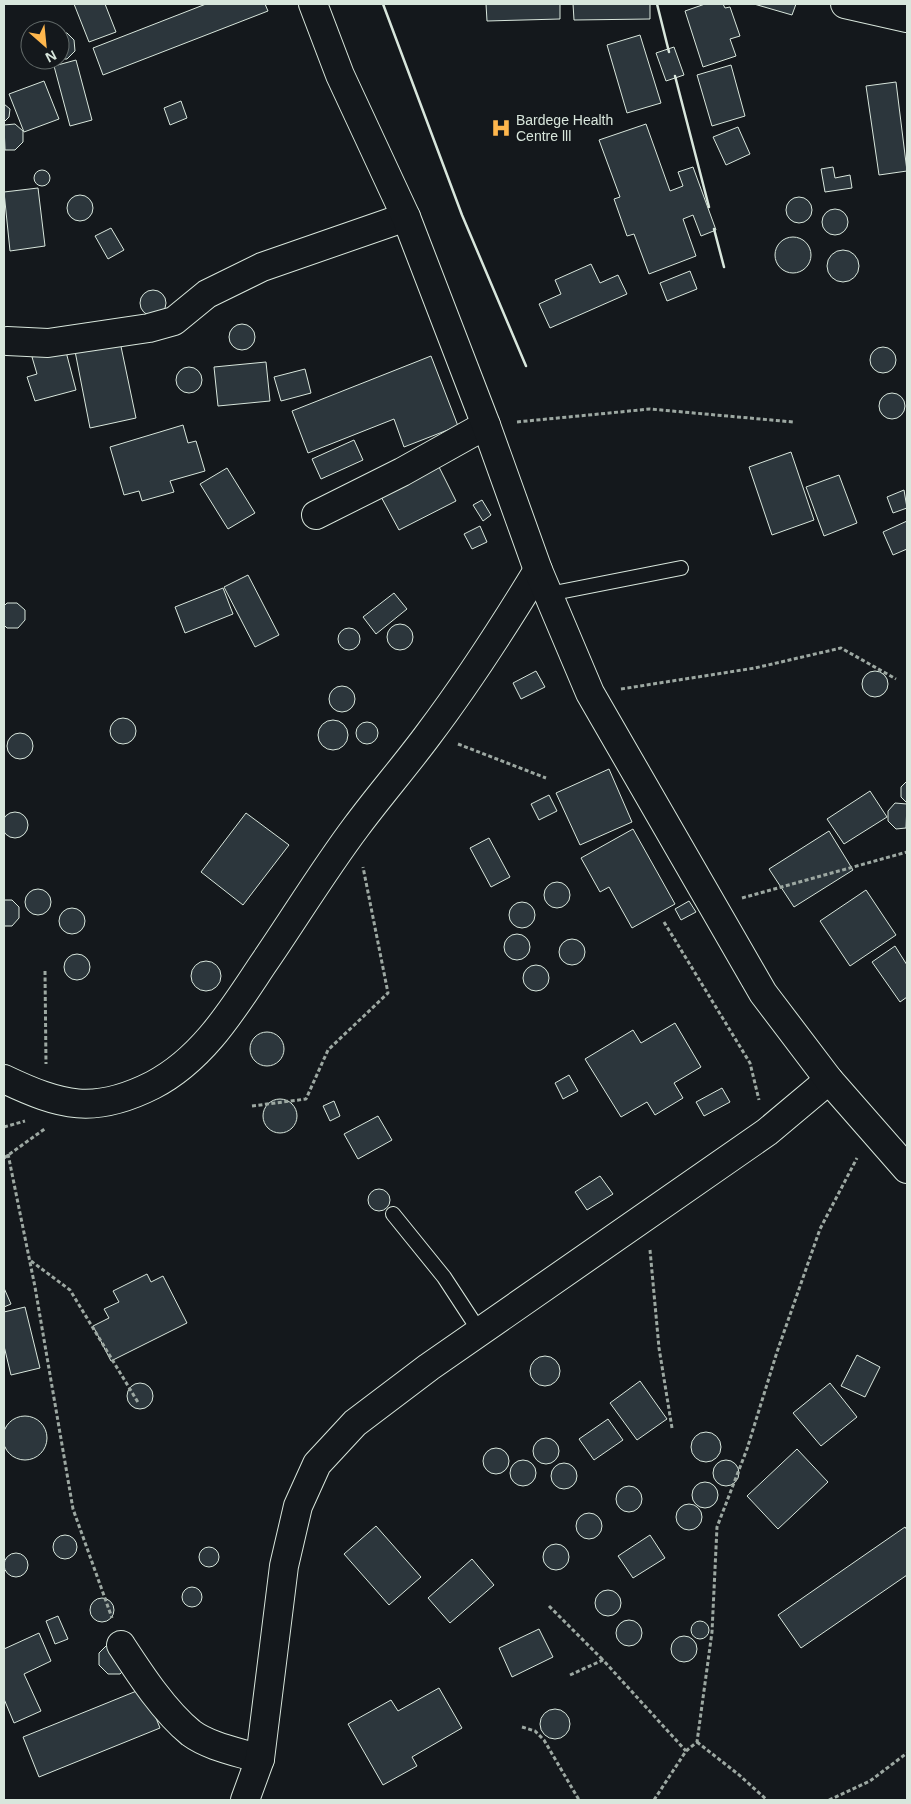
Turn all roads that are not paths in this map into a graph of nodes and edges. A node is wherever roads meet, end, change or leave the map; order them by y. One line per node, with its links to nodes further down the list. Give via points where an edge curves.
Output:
1 (313, 4): 4 (street, via 340,75)
2 (845, 4): 3 (street)
3 (907, 18)
4 (406, 217): 5 (street, via 262,267 207,294 174,321 149,328 48,343); 6 (street)
5 (7, 341)
6 (486, 425): 7 (street); 9 (street)
7 (316, 515)
8 (681, 568): 9 (lane)
9 (543, 582): 10 (street, via 497,637 430,733 356,827 219,1028 186,1063 153,1085 113,1102 77,1105 47,1097); 11 (street, via 590,693 763,992)
10 (4, 1079)
11 (829, 1080): 12 (street); 14 (street, via 767,1132)
12 (907, 1169)
13 (393, 1214): 14 (lane, via 444,1277)
14 (480, 1332): 16 (street, via 354,1423 317,1464 298,1506 284,1566)
15 (121, 1645): 16 (street, via 142,1677 192,1733)
16 (260, 1759): 17 (street)
17 (245, 1800)

